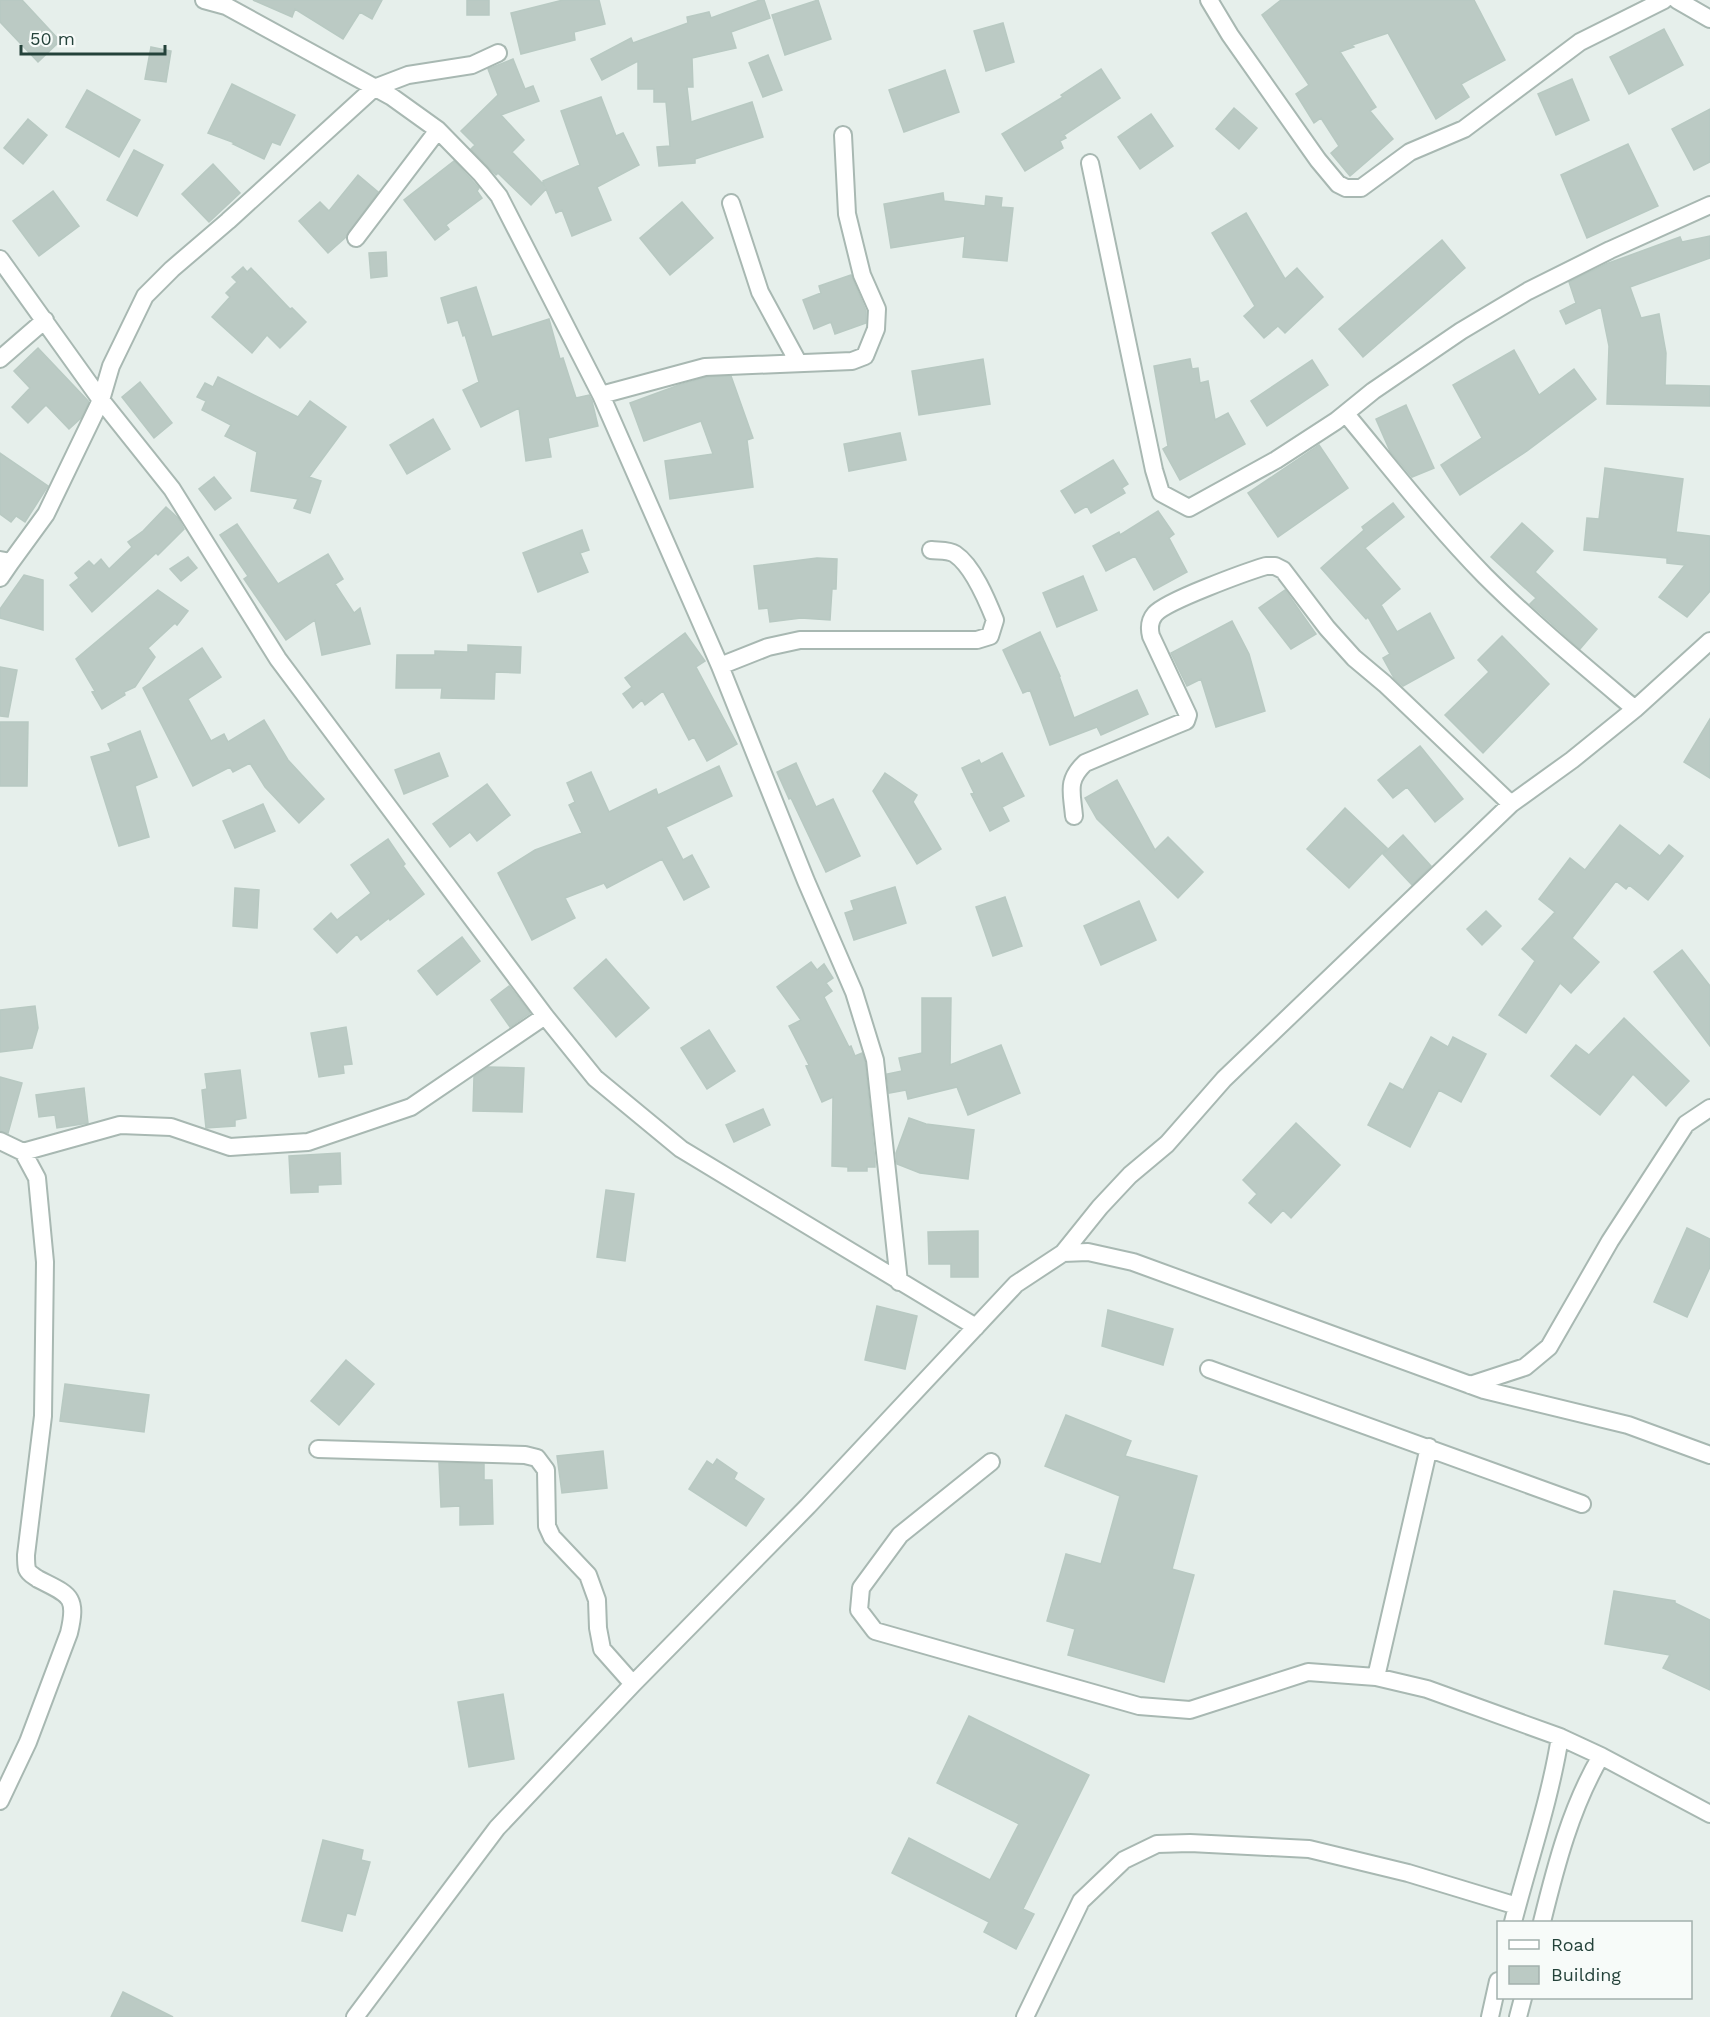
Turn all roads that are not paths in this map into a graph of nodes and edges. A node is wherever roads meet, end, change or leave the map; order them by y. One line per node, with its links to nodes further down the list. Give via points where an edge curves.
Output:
1 (204, 0): 7 (street, via 226,6)
2 (1209, 0): 3 (street, via 1318,160 1338,184 1353,190 1410,152 1464,129 1580,42)
3 (1664, 0)
4 (1677, 0): 5 (street)
5 (1710, 19)
6 (498, 53): 7 (street, via 472,65 408,75)
7 (374, 88): 8 (street); 19 (street, via 145,296 111,366)
8 (438, 130): 13 (street); 18 (street, via 499,196)
9 (843, 135): 17 (street, via 846,214 862,275 877,309 876,329 865,356 852,361)
10 (1089, 163): 20 (street, via 1161,492 1189,508 1276,460)
11 (731, 203): 17 (street, via 760,291)
12 (1710, 205): 20 (street, via 1528,291 1373,391)
13 (356, 238)
14 (0, 259): 15 (street)
15 (45, 320): 16 (street); 19 (street)
16 (0, 359)
17 (798, 362): 18 (street, via 705,367)
18 (601, 395): 25 (street)
19 (101, 400): 22 (street, via 46,514); 29 (street, via 172,489 278,658)
20 (1346, 414): 26 (street, via 1485,576 1558,645)
21 (931, 550): 25 (street, via 953,553 963,562 983,592 995,620 990,636 977,640 800,640 768,647)
22 (6, 561): 23 (street)
23 (0, 578)
24 (1710, 641): 26 (street)
25 (720, 666): 34 (street, via 854,992 875,1060)
26 (1635, 709): 27 (street)
27 (1511, 804): 28 (street, via 1354,658 1283,570 1266,566 1170,604 1155,614 1149,625 1151,636 1188,715 1186,721 1085,763 1075,772 1071,784); 33 (street, via 1224,1079 1167,1144 1130,1175)
28 (1074, 816)
29 (545, 1016): 32 (street, via 411,1107 308,1142 230,1147 171,1127 120,1125); 34 (street, via 595,1078 681,1149)
30 (1710, 1108): 37 (street, via 1686,1124 1610,1241 1549,1347 1525,1367)
31 (0, 1141): 32 (street)
32 (23, 1152): 47 (street, via 37,1179 45,1262 43,1416 27,1570 67,1594 72,1618 28,1742)
33 (1063, 1253): 35 (street, via 1016,1284); 37 (street, via 1088,1252 1133,1262)
34 (899, 1282): 35 (street)
35 (976, 1327): 44 (street)
36 (1209, 1369): 38 (street)
37 (1470, 1385): 40 (street, via 1628,1425)
38 (1429, 1447): 42 (street); 43 (street)
39 (318, 1449): 44 (street, via 537,1458 546,1470 547,1526 552,1537 588,1575 597,1600 602,1649)
40 (1710, 1455)
41 (991, 1462): 43 (street, via 900,1535 861,1588 859,1610 875,1631 1139,1706 1190,1710 1308,1672)
42 (1582, 1504)
43 (1376, 1677): 45 (street, via 1427,1689)
44 (633, 1684): 53 (street, via 497,1828)
45 (1560, 1737): 46 (street); 49 (street)
46 (1601, 1756): 48 (street); 50 (street, via 1590,1774 1558,1857)
47 (0, 1802)
48 (1710, 1814)
49 (1515, 1914): 54 (street, via 1408,1873 1309,1849 1157,1844 1124,1860 1081,1900)
50 (1542, 1921)
51 (1497, 1986): 55 (street)
52 (1523, 1999): 56 (street)
53 (355, 2017)
54 (1025, 2017)
55 (1490, 2017)
56 (1518, 2017)

